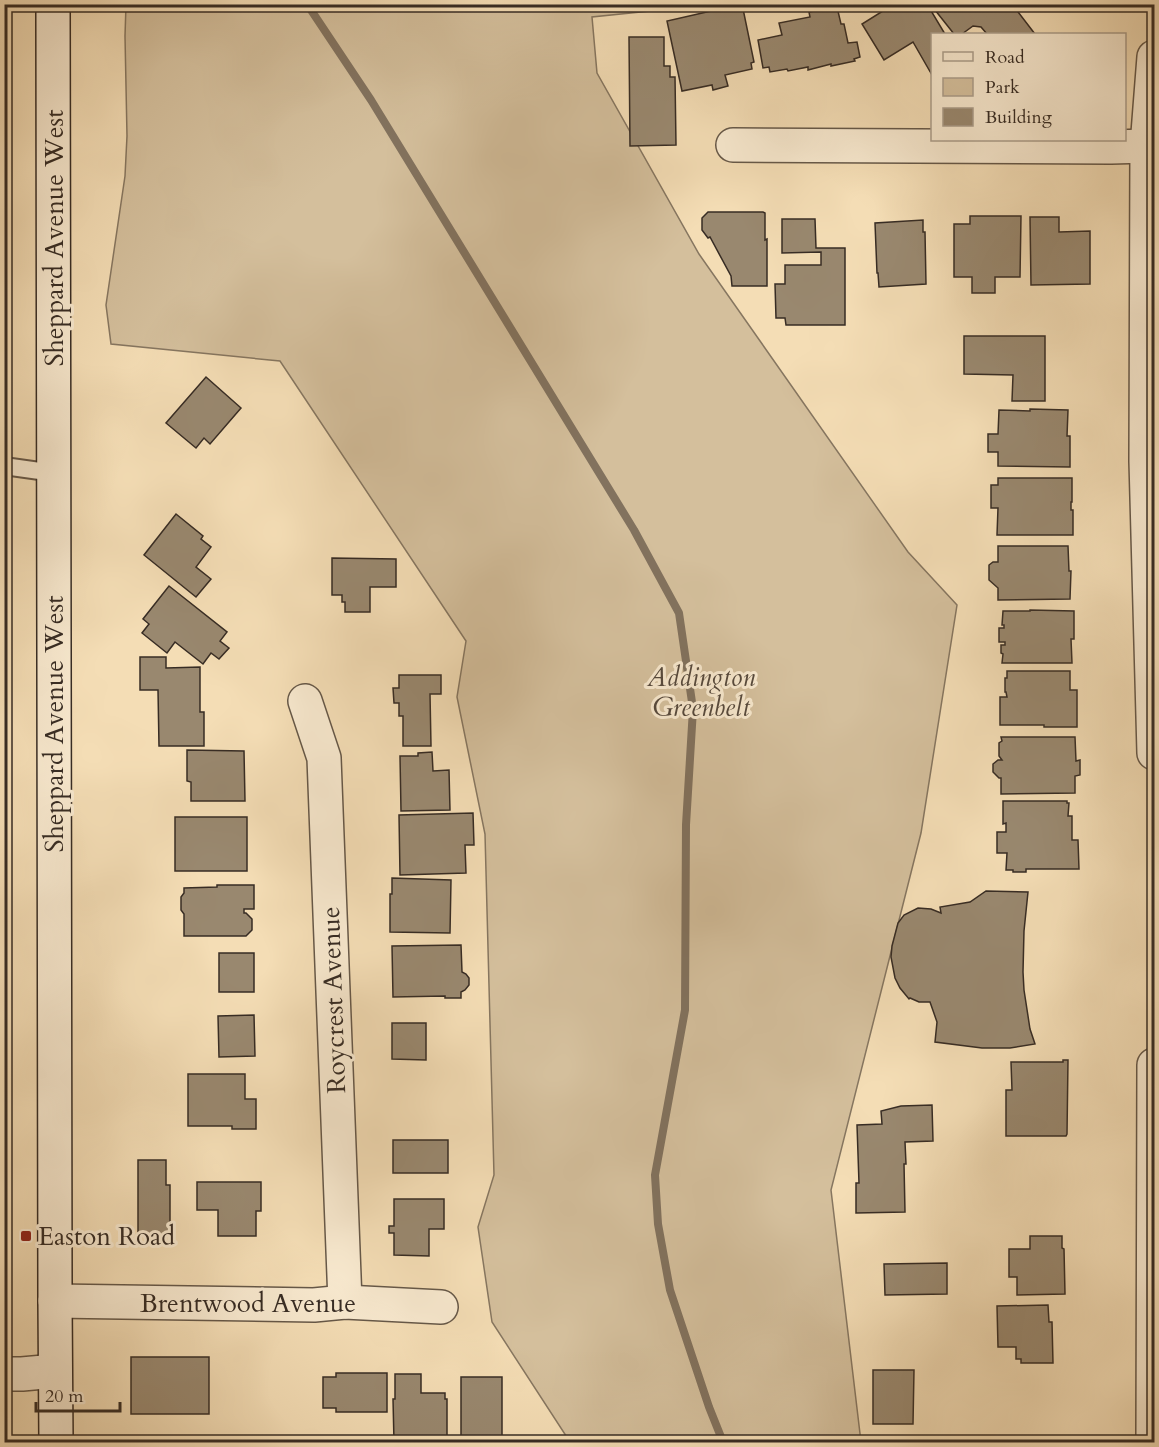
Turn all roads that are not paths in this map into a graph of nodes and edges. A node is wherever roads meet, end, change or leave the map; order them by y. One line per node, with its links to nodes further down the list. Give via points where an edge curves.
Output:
1 (53, 4): 6 (street, Sheppard Avenue West)
2 (1155, 57): 4 (street)
3 (733, 145): 4 (street)
4 (1147, 146): 8 (street, via 1146,461)
5 (4, 466): 6 (lane)
6 (54, 473): 10 (street, Sheppard Avenue West)
7 (306, 701): 11 (street, Roycrest Avenue, via 324,758)
8 (1155, 753)
9 (1155, 1065): 16 (street)
10 (55, 1301): 11 (street, Brentwood Avenue, via 314,1305); 13 (street, Sheppard Avenue West)
11 (345, 1302): 12 (street, Brentwood Avenue)
12 (441, 1307)
13 (55, 1371): 14 (street); 15 (street, Sheppard Avenue West)
14 (4, 1374)
15 (56, 1443)
16 (1153, 1443)

